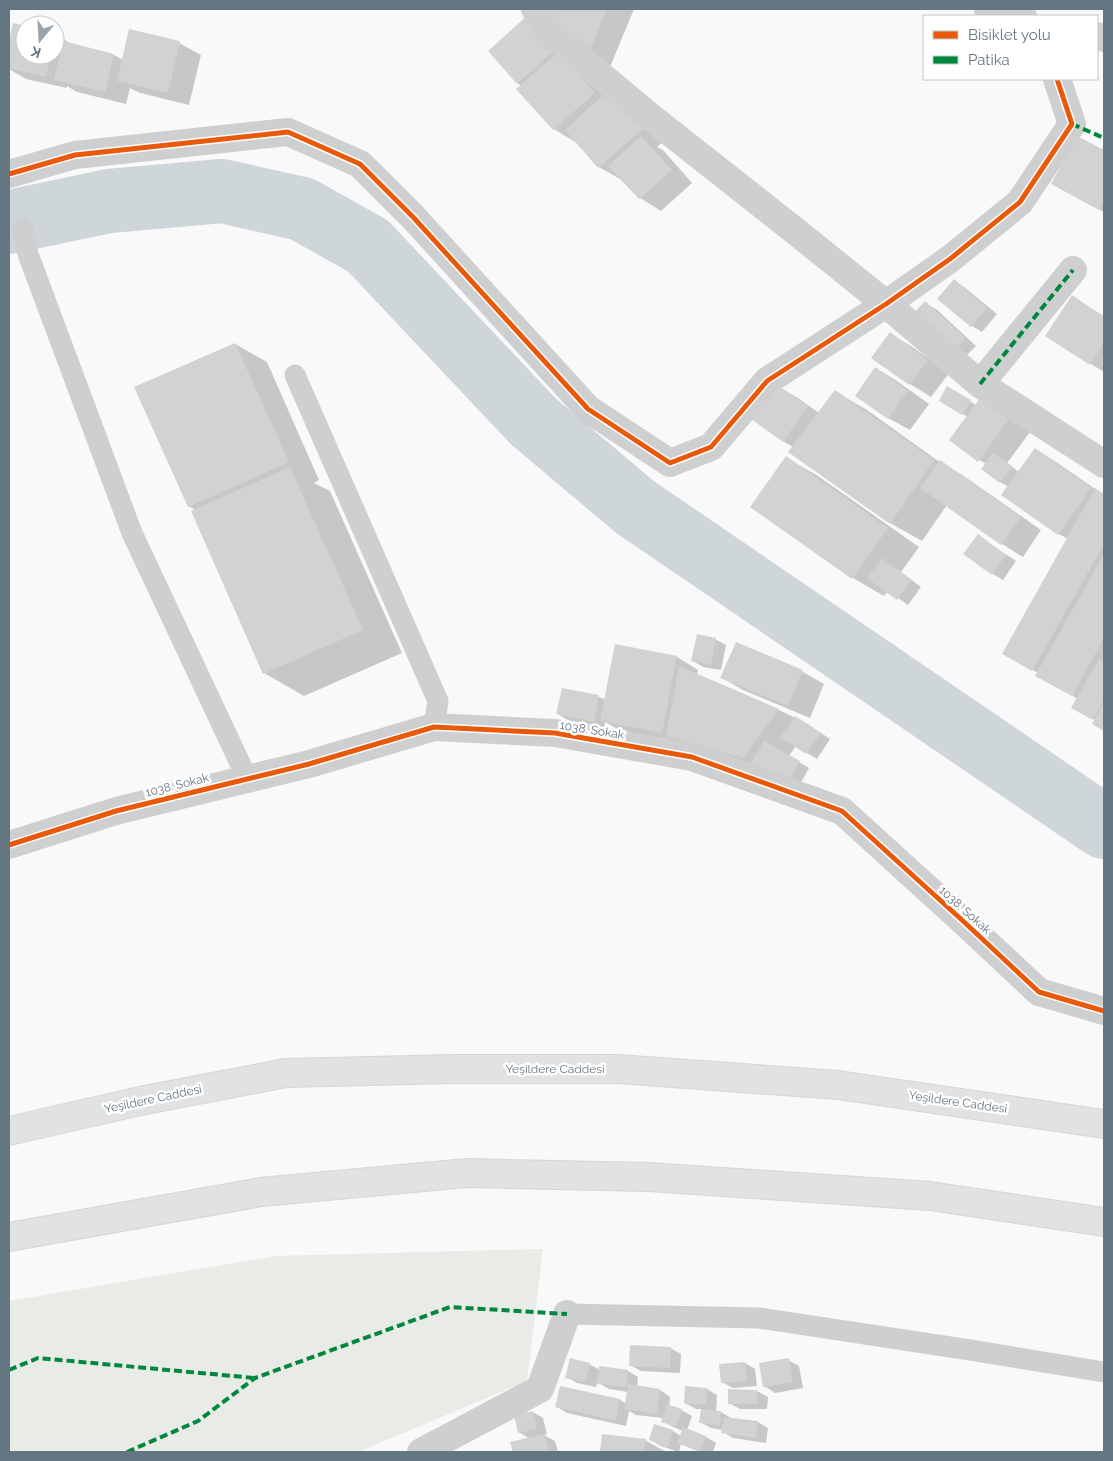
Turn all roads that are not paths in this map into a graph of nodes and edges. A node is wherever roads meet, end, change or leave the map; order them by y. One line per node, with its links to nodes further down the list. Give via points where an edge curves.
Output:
1 (535, 9): 8 (street, via 549,32 640,109)
2 (988, 9): 3 (street)
3 (1018, 15)
4 (1057, 80): 8 (street, via 1072,124 1020,202 950,259)
5 (9, 174): 8 (street, via 75,155 288,132 360,164 413,216 588,409 670,463 711,447 767,381)
6 (23, 229): 13 (lane, via 28,254 132,533)
7 (1073, 270): 10 (street)
8 (886, 304): 10 (street)
9 (295, 375): 12 (lane, via 438,701)
10 (980, 384): 11 (street)
11 (1104, 464)
12 (434, 727): 13 (street, 1038. Sokak, via 309,764); 15 (street, 1038. Sokak, via 555,733 692,757 842,812 1039,992)
13 (247, 778): 14 (street, 1038. Sokak, via 116,811)
14 (9, 845)
15 (1104, 1011)
16 (1104, 1124): 17 (highway, Yeşildere Caddesi, via 838,1085 618,1069 452,1068 286,1073 140,1100)
17 (9, 1131)
18 (1104, 1222): 19 (highway, via 930,1196 649,1177 467,1173 261,1192)
19 (9, 1237)
20 (567, 1314): 21 (lane, via 759,1318); 22 (street, via 540,1388)
21 (1104, 1372)
22 (422, 1452)

